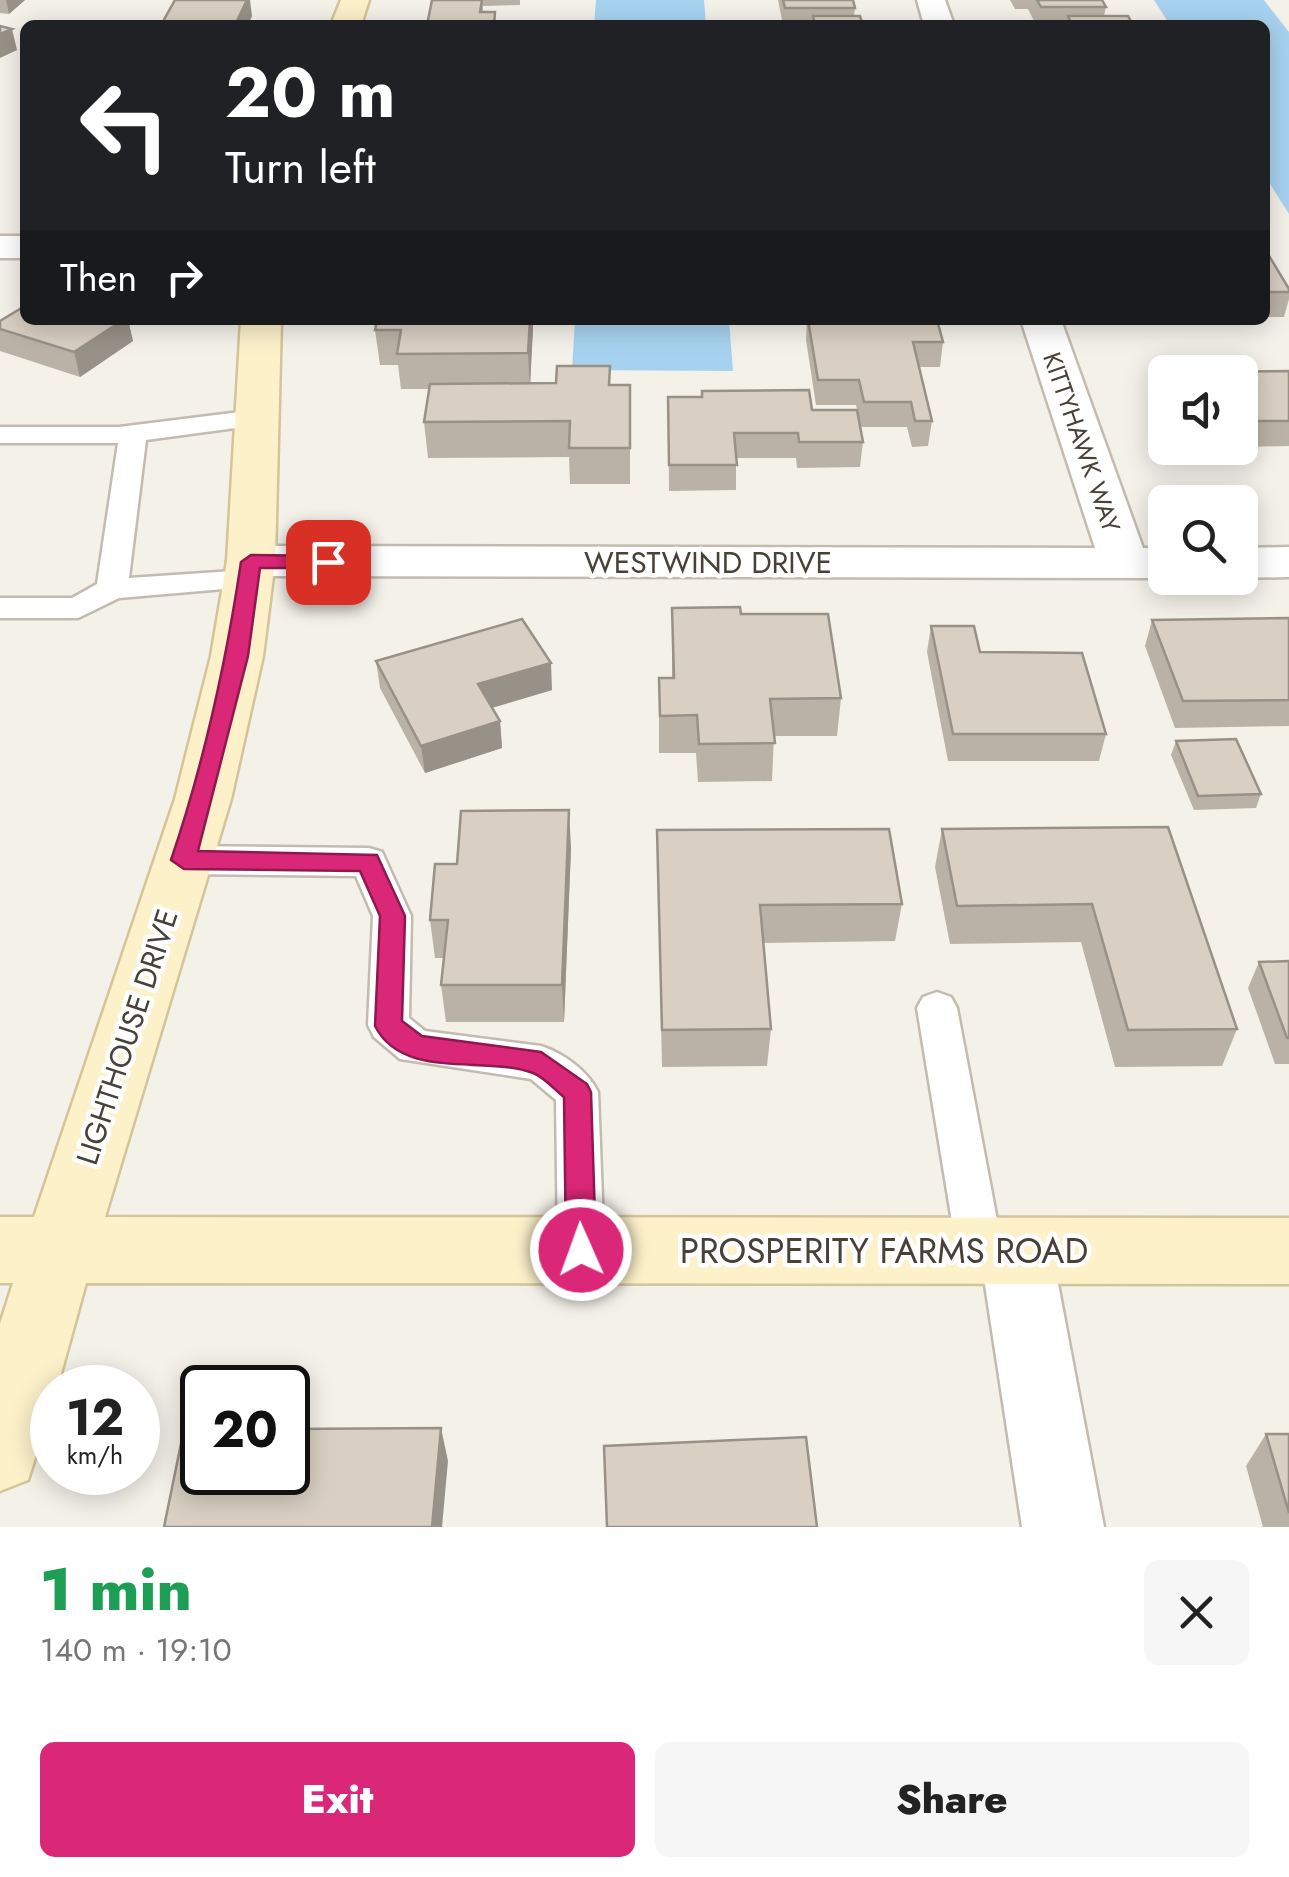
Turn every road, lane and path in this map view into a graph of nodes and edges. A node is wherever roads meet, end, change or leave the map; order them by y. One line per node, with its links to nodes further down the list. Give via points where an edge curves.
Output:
1 (261, 325): 3 (street, LIGHTHOUSE DRIVE)
2 (1043, 325): 7 (street, KITTYHAWK WAY)
3 (256, 418): 4 (lane); 9 (street, LIGHTHOUSE DRIVE)
4 (133, 433): 5 (lane); 10 (lane)
5 (0, 435)
6 (1289, 562): 8 (street)
7 (1144, 563): 9 (street, WESTWIND DRIVE)
8 (1258, 563)
9 (250, 570): 10 (lane); 12 (street, LIGHTHOUSE DRIVE, via 233,674)
10 (112, 588): 11 (lane, via 78,608)
11 (0, 608)
12 (184, 860): 14 (street, LIGHTHOUSE DRIVE); 15 (lane, via 368,862 392,916 388,1026 416,1046 541,1063 577,1092)
13 (936, 1008): 16 (lane)
14 (29, 1250): 15 (street, PROSPERITY FARMS ROAD); 18 (street, LIGHTHOUSE DRIVE)
15 (581, 1250): 16 (street, PROSPERITY FARMS ROAD)
16 (998, 1252): 17 (street, PROSPERITY FARMS ROAD); 19 (street)
17 (1289, 1252)
18 (0, 1452)
19 (1063, 1527)

